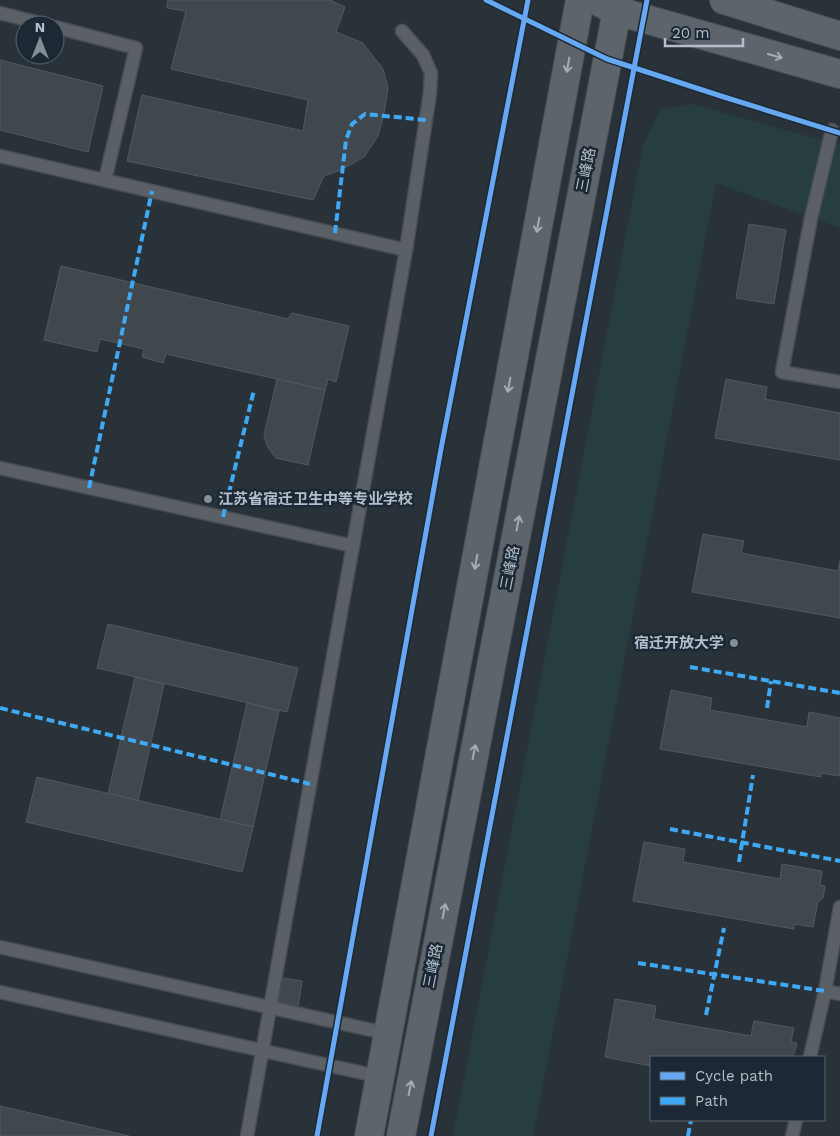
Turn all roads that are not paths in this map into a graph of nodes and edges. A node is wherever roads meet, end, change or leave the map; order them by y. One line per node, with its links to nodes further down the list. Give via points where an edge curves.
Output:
1 (580, 0): 23 (main road, 三峰路, one-way to 23)
2 (724, 0): 8 (main road)
3 (610, 4): 9 (main road, one-way to 9); 30 (main road, 三峰路, one-way to 3)
4 (0, 13): 5 (lane)
5 (15, 17)
6 (65, 30): 12 (lane, via 136,48)
7 (402, 32): 13 (lane, via 423,55 431,73)
8 (840, 36)
9 (840, 74)
10 (832, 130): 14 (lane, via 811,218 782,372)
11 (0, 156): 12 (lane)
12 (105, 180): 13 (lane)
13 (406, 250): 16 (lane)
14 (840, 382)
15 (0, 468): 16 (lane)
16 (353, 546): 22 (lane)
17 (840, 908): 19 (lane)
18 (0, 947): 22 (lane)
19 (824, 991): 21 (lane); 25 (lane)
20 (0, 992): 24 (lane)
21 (840, 994)
22 (270, 1007): 23 (lane); 24 (lane)
23 (389, 1034): 26 (main road, 三峰路)
24 (263, 1051): 26 (lane); 28 (lane)
25 (810, 1056)
26 (380, 1077): 29 (main road, 三峰路)
27 (796, 1121): 31 (lane)
28 (247, 1136)
29 (369, 1136)
30 (401, 1136)
31 (792, 1136)

